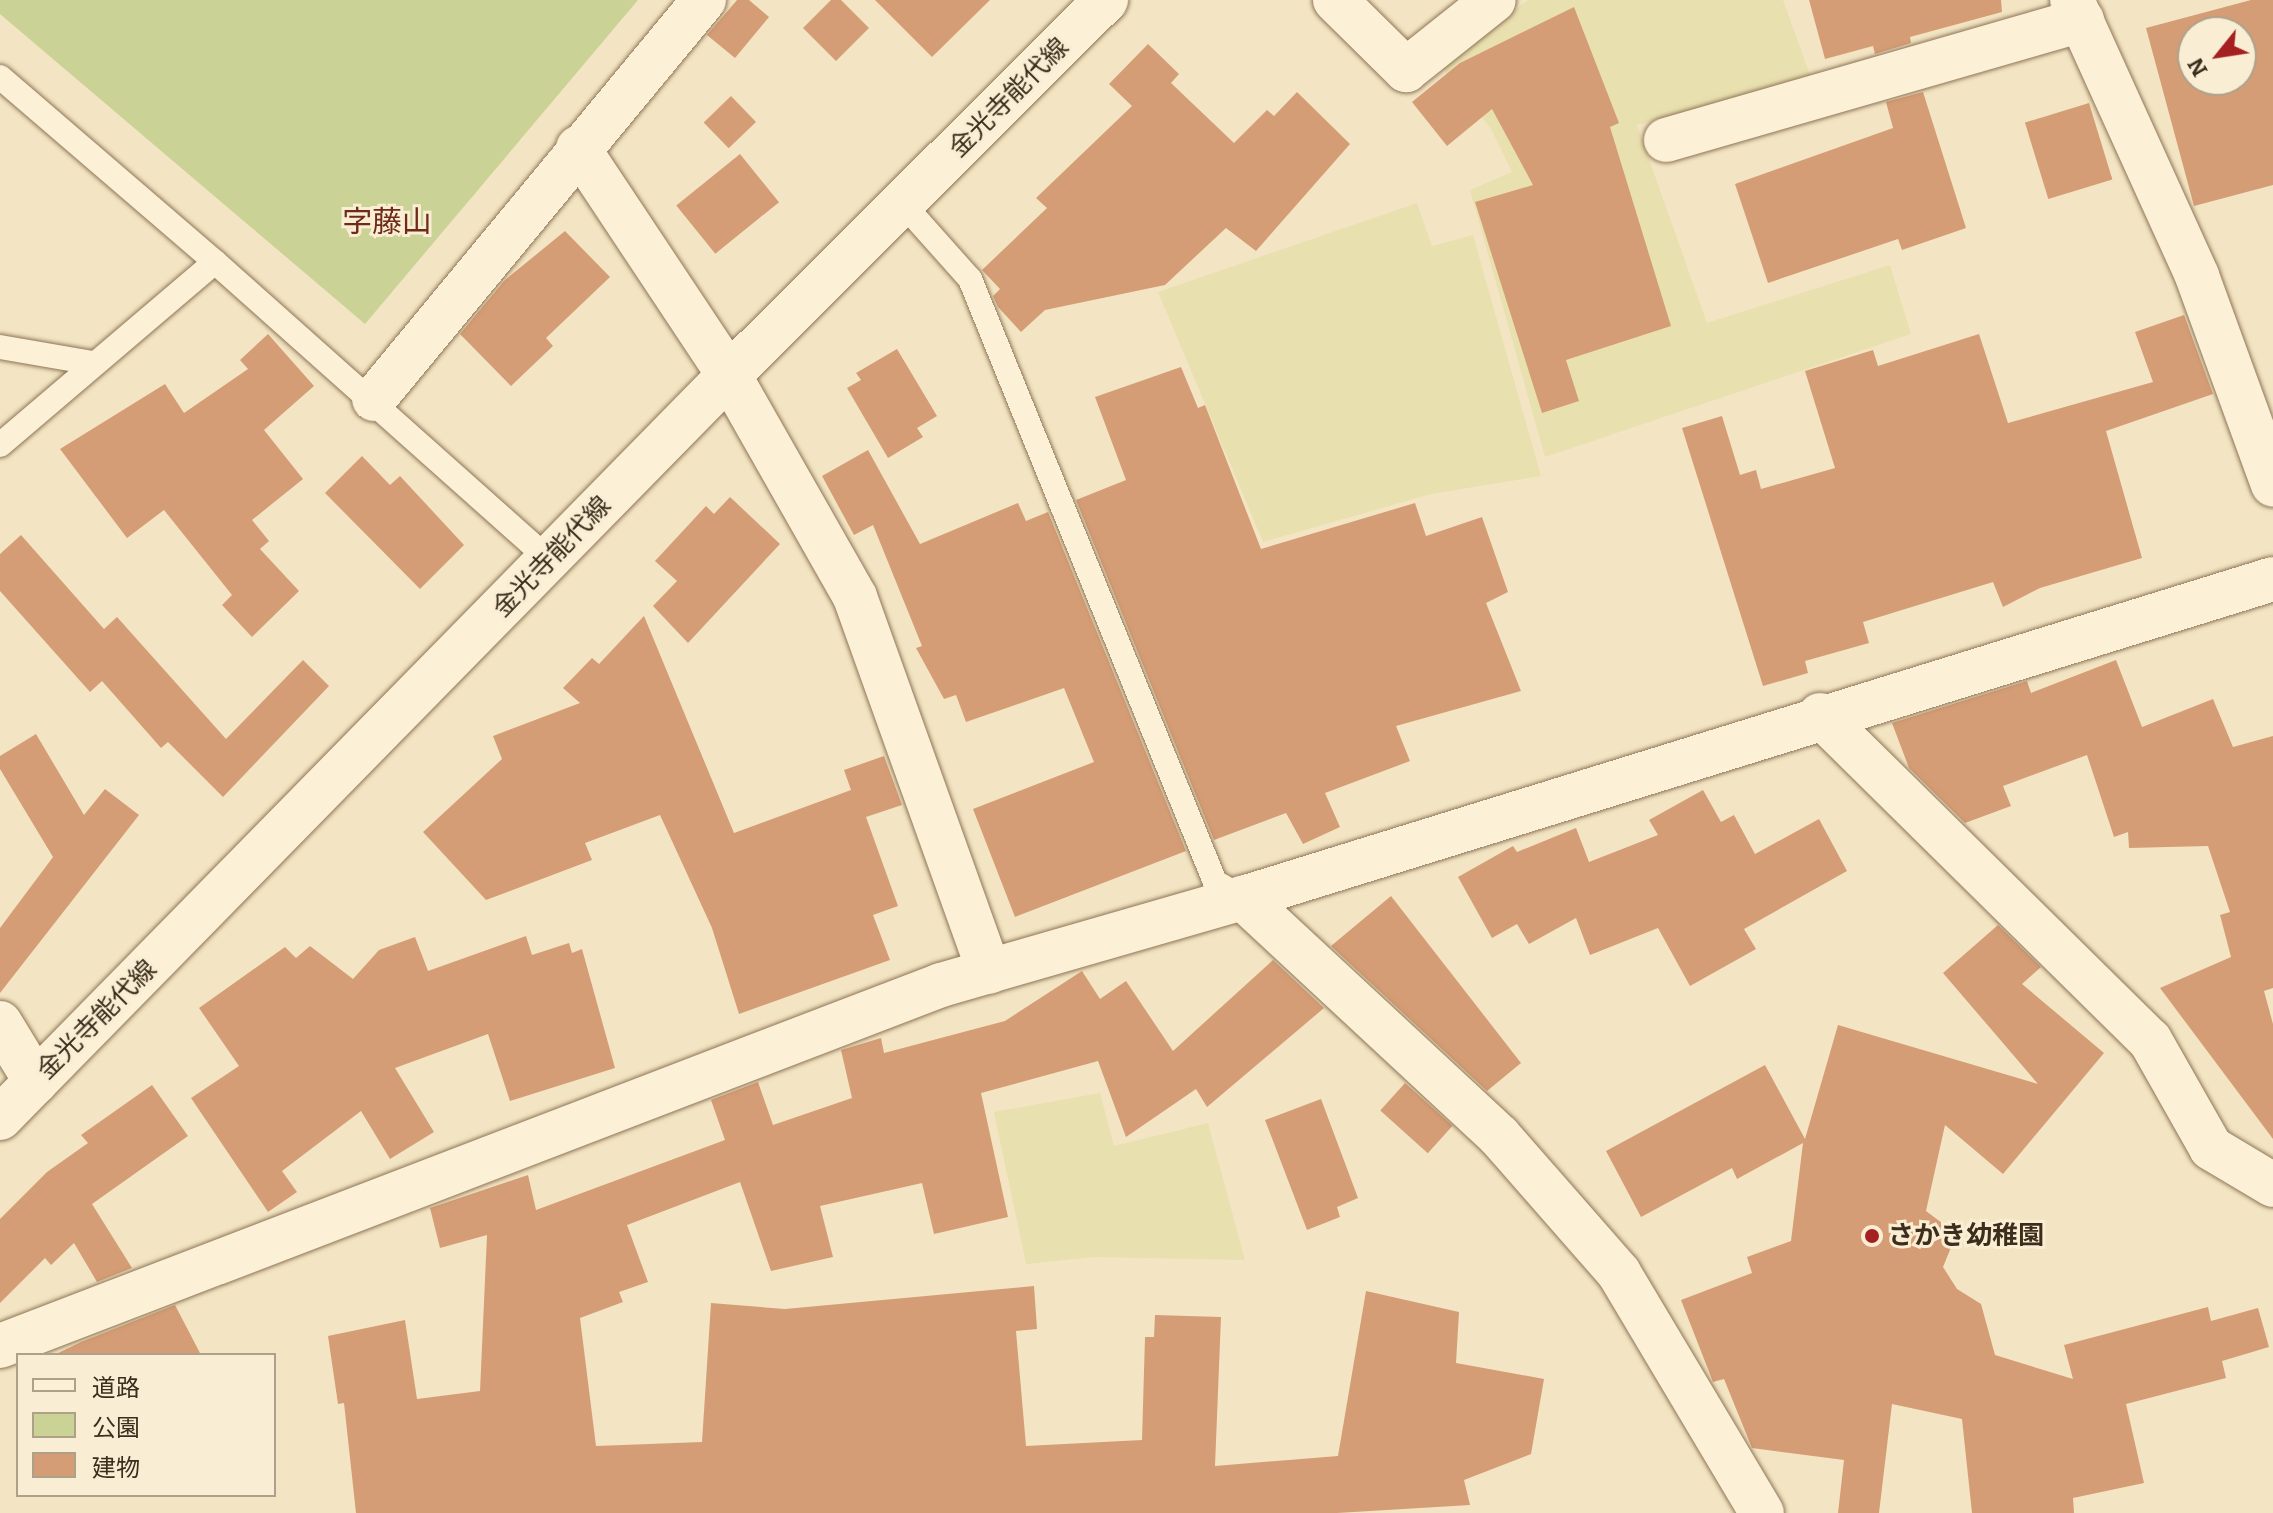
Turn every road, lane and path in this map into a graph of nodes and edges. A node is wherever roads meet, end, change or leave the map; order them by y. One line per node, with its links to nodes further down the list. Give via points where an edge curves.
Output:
1 (704, 0): 8 (street)
2 (1106, 0): 9 (street, 金光寺能代線)
3 (1335, 0): 4 (street, via 1406,70)
4 (1494, 0)
5 (2077, 10): 7 (street); 16 (street, via 2197,276)
6 (0, 77): 10 (lane)
7 (1666, 140)
8 (578, 148): 13 (street); 14 (street)
9 (904, 205): 13 (street, 金光寺能代線); 20 (lane, via 970,279 1215,882)
10 (215, 262): 12 (lane); 14 (lane)
11 (0, 347): 12 (lane)
12 (93, 363): 15 (lane)
13 (729, 375): 17 (street, 金光寺能代線); 21 (street, via 855,597)
14 (374, 399): 17 (lane)
15 (0, 445)
16 (2273, 485)
17 (550, 560): 23 (street, 金光寺能代線)
18 (2273, 579): 19 (street)
19 (1820, 715): 20 (street); 25 (street, via 2150,1040 2211,1148)
20 (1243, 898): 21 (street); 27 (street, via 1499,1136 1619,1273)
21 (989, 972): 26 (street)
22 (0, 1023): 23 (street)
23 (36, 1082): 24 (street, 金光寺能代線)
24 (0, 1118)
25 (2273, 1185)
26 (0, 1346)
27 (1762, 1513)

